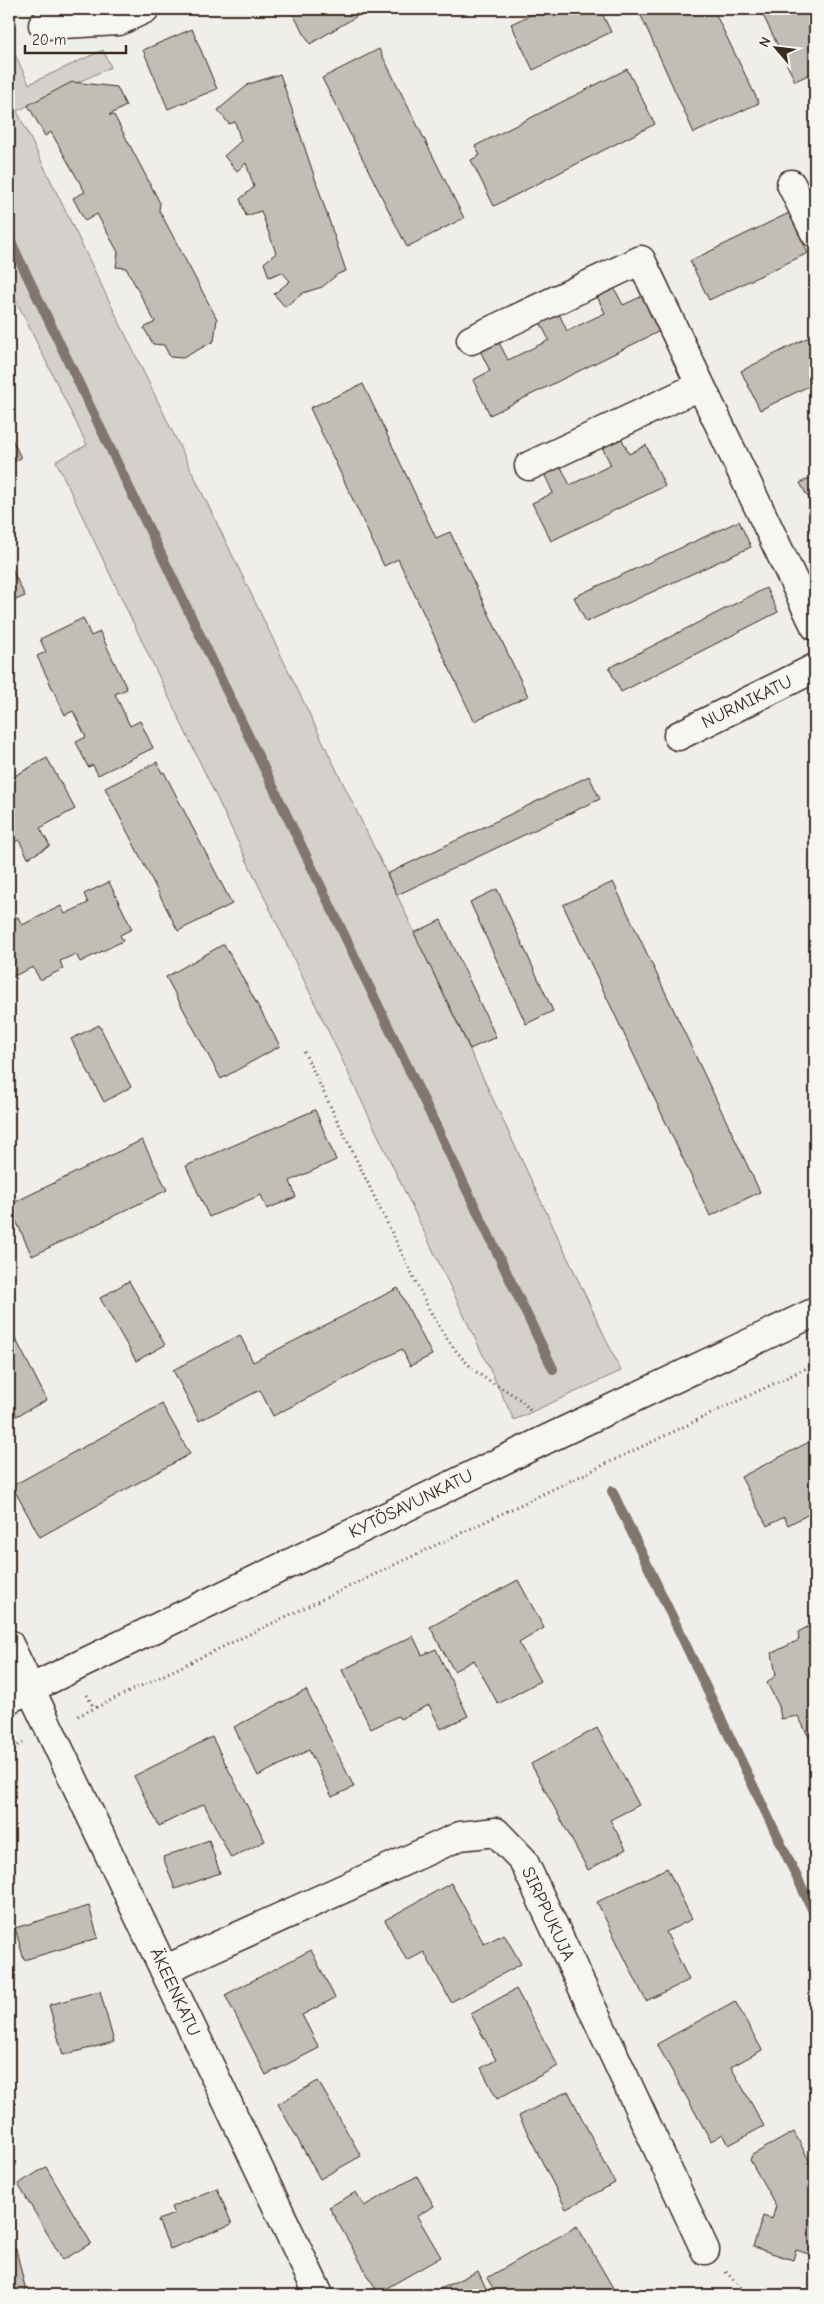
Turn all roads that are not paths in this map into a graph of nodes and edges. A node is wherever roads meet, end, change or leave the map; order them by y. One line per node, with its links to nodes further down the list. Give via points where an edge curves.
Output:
1 (145, 9): 2 (street, via 118,21)
2 (43, 25)
3 (791, 184): 4 (street)
4 (815, 233)
5 (471, 340): 6 (street, via 641,260)
6 (700, 386): 7 (street); 8 (street)
7 (529, 466)
8 (815, 626)
9 (815, 668): 10 (street, NURMIKATU)
10 (678, 736)
11 (815, 1312): 13 (street, KYTÖSAVUNKATU)
12 (9, 1644): 13 (street, ÄKEENKATU)
13 (19, 1694): 14 (street, ÄKEENKATU, via 50,1730)
14 (164, 1970): 15 (street, SIRPPUKUJA, via 460,1836 496,1832 523,1860); 16 (street, ÄKEENKATU)
15 (705, 2250)
16 (319, 2295)

